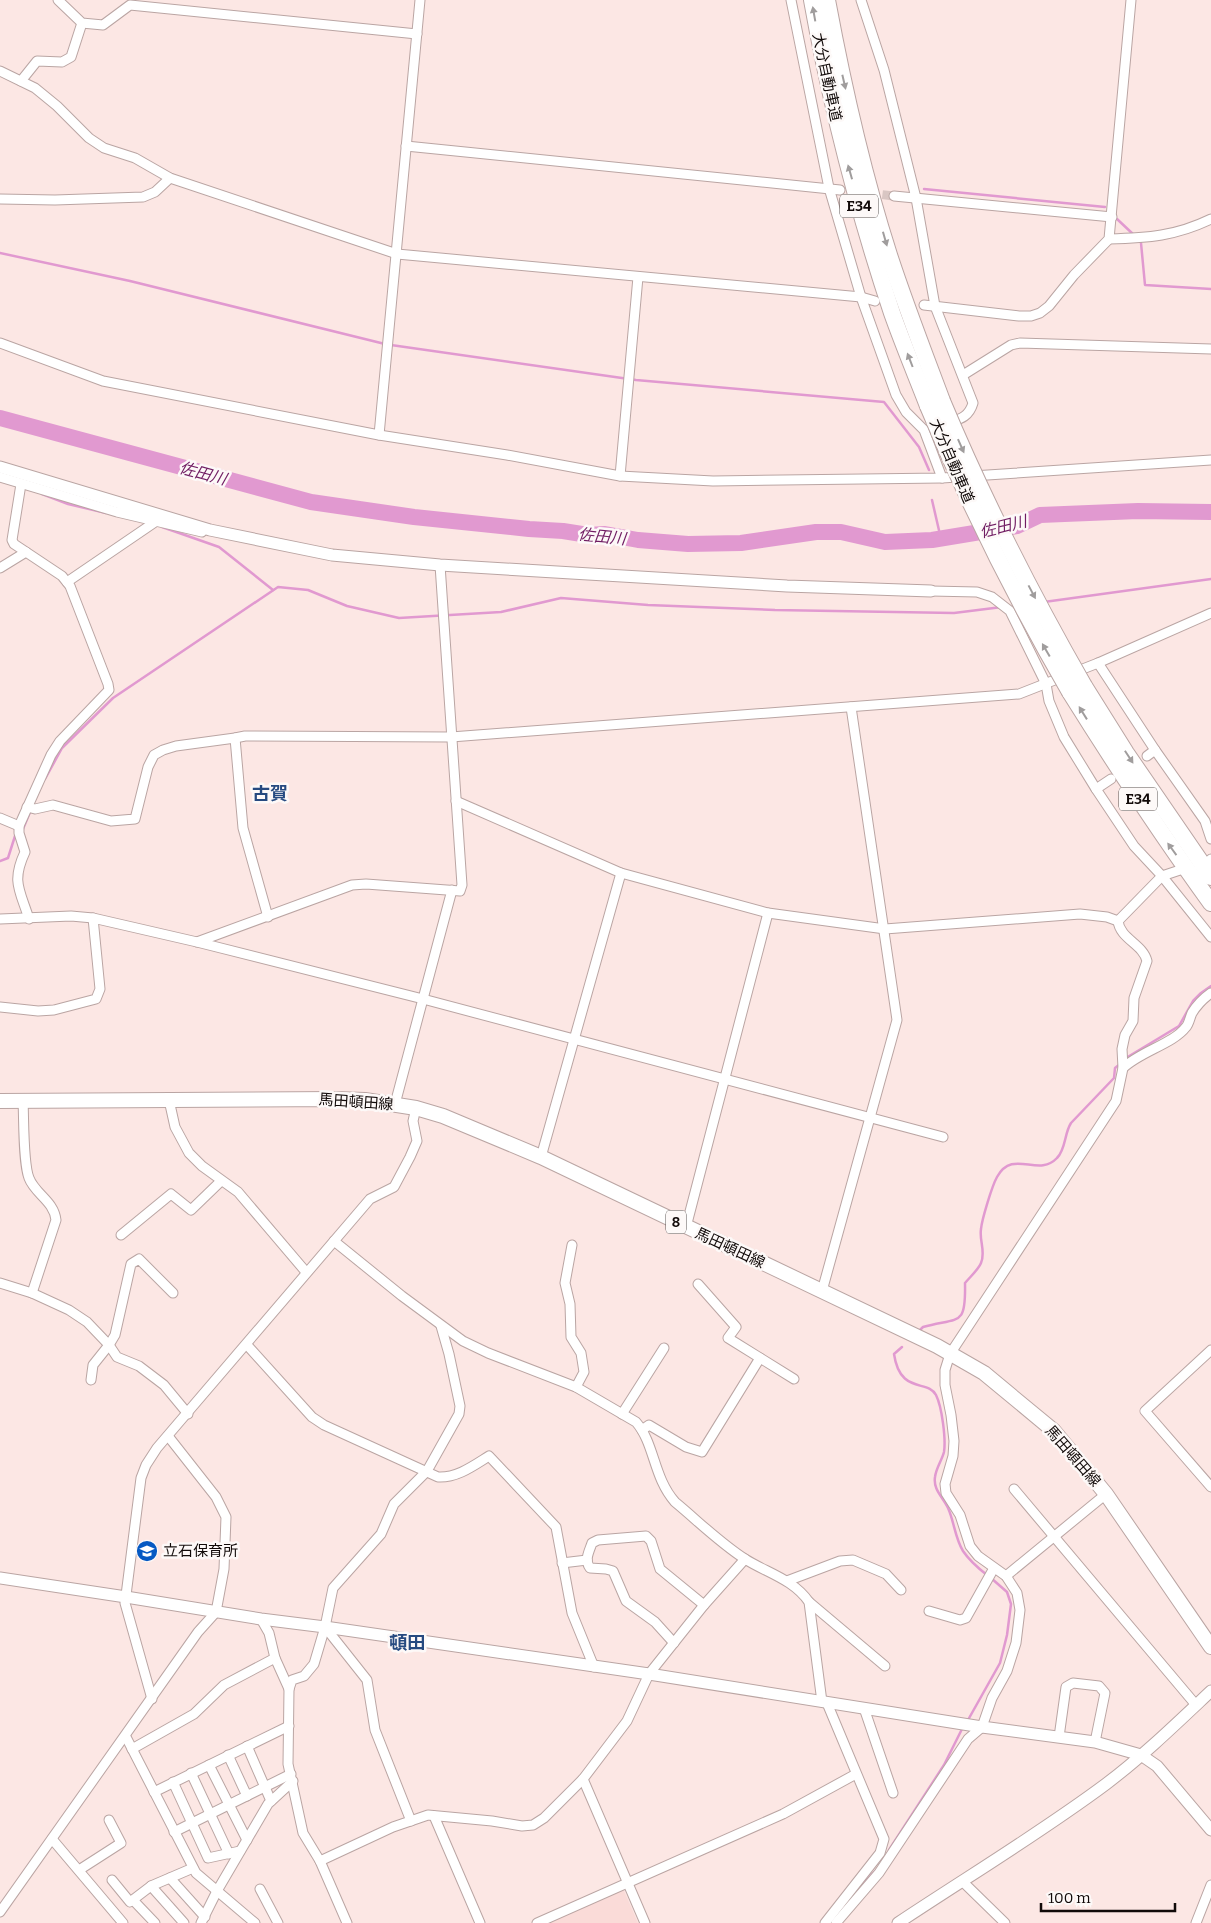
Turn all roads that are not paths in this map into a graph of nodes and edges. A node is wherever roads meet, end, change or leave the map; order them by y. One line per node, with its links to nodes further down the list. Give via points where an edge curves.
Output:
1 (58, 0): 9 (street, via 82,23 103,25 130,5)
2 (420, 0): 9 (street)
3 (791, 0): 14 (street)
4 (812, 0): 31 (highway, 大分自動車道 / E34, one-way to 4, via 893,315 869,239 822,58)
5 (827, 0): 31 (highway, 大分自動車道 / E34, one-way to 31, via 863,164)
6 (861, 0): 17 (street, via 884,70)
7 (1131, 0): 19 (street)
8 (81, 26): 11 (street, via 71,57 62,62 37,61)
9 (417, 34): 12 (street)
10 (0, 71): 11 (street)
11 (21, 81): 13 (street, via 35,88 104,148 135,158)
12 (406, 146): 14 (street); 22 (street)
13 (170, 178): 18 (street, via 156,192 143,197); 22 (street)
14 (829, 188): 15 (street); 24 (street)
15 (840, 190)
16 (894, 196): 17 (street)
17 (916, 198): 19 (street); 27 (street)
18 (0, 199)
19 (1112, 217): 21 (street)
20 (1211, 219): 21 (street, via 1168,235)
21 (1109, 239): 27 (street, via 1040,313 1019,316)
22 (397, 254): 23 (street); 33 (street)
23 (638, 277): 24 (street); 36 (street)
24 (861, 297): 25 (street); 32 (street, via 896,395 906,412)
25 (875, 301)
26 (924, 305): 27 (street)
27 (935, 306): 30 (street)
28 (0, 343): 33 (street, via 103,381)
29 (1211, 349): 30 (street, via 1020,343 1011,345)
30 (963, 375): 32 (street, via 973,403 971,410 964,418)
31 (935, 403): 50 (highway, 大分自動車道 / E34, bridge)
32 (924, 430): 38 (street)
33 (379, 435): 36 (street)
34 (1211, 460): 38 (street)
35 (0, 467): 41 (street)
36 (620, 476): 38 (street, via 713,481)
37 (0, 477): 39 (street)
38 (942, 478)
39 (21, 487): 40 (street); 42 (street, via 12,540)
40 (155, 522): 41 (street, via 199,532); 45 (street)
41 (219, 531): 43 (street, via 332,555)
42 (26, 552): 44 (street); 45 (street)
43 (440, 565): 46 (street, via 787,586); 52 (street)
44 (0, 568)
45 (67, 582): 59 (street, via 109,690 50,755)
46 (931, 591): 49 (street, via 977,592 992,597 1010,611)
47 (1211, 613): 48 (street)
48 (1098, 663): 49 (street); 54 (street)
49 (1046, 684): 51 (street, via 1019,694); 57 (street, via 1049,701 1064,737)
50 (1077, 689): 66 (highway, 大分自動車道 / E34, one-way to 66, via 1126,753); 68 (highway, 大分自動車道 / E34, one-way to 50, via 1140,802)
51 (851, 707): 52 (street); 75 (street)
52 (451, 737): 53 (street); 58 (street)
53 (235, 738): 59 (street, via 176,746 154,755 134,819 111,821 53,805 35,809); 70 (street, via 243,828)
54 (1156, 750): 55 (street); 62 (street, via 1205,822)
55 (1147, 756)
56 (1111, 779): 57 (street)
57 (1096, 789): 65 (street, via 1134,846)
58 (456, 801): 64 (street); 67 (street, via 462,885 460,891)
59 (27, 807): 61 (street)
60 (0, 818): 61 (street)
61 (20, 826): 73 (street, via 25,852 16,879)
62 (1211, 839)
63 (1180, 870): 65 (street)
64 (621, 872): 69 (street); 81 (street)
65 (1162, 876): 74 (street); 76 (street)
66 (1211, 877)
67 (452, 890): 70 (street, via 352,885); 79 (street)
68 (1211, 903)
69 (768, 913): 75 (street); 83 (street)
70 (268, 917): 77 (street)
71 (93, 918): 73 (street); 77 (street); 80 (street, via 100,989 96,999 54,1010)
72 (0, 919): 73 (street)
73 (29, 919)
74 (1118, 921): 75 (street, via 1080,914); 82 (street, via 1121,932 1147,961 1134,998 1133,1021 1125,1035)
75 (885, 929): 89 (street, via 897,1020)
76 (1211, 937)
77 (197, 942): 79 (street)
78 (1211, 993): 82 (street, via 1193,1011 1186,1027 1174,1037)
79 (423, 999): 81 (street); 87 (street)
80 (0, 1006)
81 (575, 1039): 83 (street); 91 (street)
82 (1123, 1064): 108 (street, via 1116,1101)
83 (725, 1079): 89 (street); 93 (street)
84 (169, 1100): 86 (main road, 馬田頓田線 / 8); 87 (main road, 馬田頓田線 / 8, via 337,1099); 92 (street, via 175,1126 189,1153)
85 (0, 1101): 86 (main road, 馬田頓田線 / 8)
86 (23, 1101): 101 (street, via 29,1179 55,1210 56,1220)
87 (395, 1104): 88 (main road, 馬田頓田線 / 8)
88 (416, 1108): 91 (main road, 馬田頓田線 / 8); 95 (street, via 412,1122 417,1141 394,1187 370,1199)
89 (871, 1117): 90 (street); 100 (street)
90 (943, 1137)
91 (541, 1157): 93 (main road, 馬田頓田線 / 8)
92 (221, 1181): 94 (street, via 191,1210 171,1194); 97 (street, via 238,1192)
93 (686, 1227): 100 (main road, 馬田頓田線 / 8)
94 (121, 1235)
95 (334, 1241): 97 (street); 103 (street)
96 (572, 1245): 112 (street, via 566,1284 571,1336 581,1353 584,1372)
97 (306, 1272): 105 (street)
98 (0, 1283): 101 (street)
99 (698, 1284): 109 (street, via 736,1327 728,1338)
100 (822, 1291): 108 (main road, 馬田頓田線 / 8)
101 (32, 1293): 104 (street, via 87,1322)
102 (173, 1293): 104 (street, via 139,1259 131,1264 115,1335)
103 (441, 1326): 112 (street, via 488,1353); 117 (street, via 460,1406)
104 (109, 1345): 111 (street, via 93,1365); 113 (street, via 117,1358 139,1366 164,1385)
105 (247, 1345): 113 (street); 117 (street, via 312,1417)
106 (664, 1348): 114 (street)
107 (1211, 1350): 118 (street, via 1145,1411)
108 (950, 1354): 120 (main road, 馬田頓田線 / 8, via 984,1373 1054,1431); 125 (street, via 945,1385 954,1441 946,1493 960,1516 970,1546)
109 (760, 1358): 110 (street); 115 (street, via 702,1452 686,1447 649,1425)
110 (794, 1379)
111 (91, 1380)
112 (576, 1387): 114 (street)
113 (188, 1414): 116 (street)
114 (622, 1414): 115 (street)
115 (642, 1430): 122 (street, via 666,1492)
116 (168, 1436): 130 (street, via 146,1465 141,1478); 134 (street, via 216,1497 226,1517 224,1569)
117 (427, 1471): 124 (street, via 448,1478 489,1456 556,1527); 136 (street, via 394,1504 381,1534 332,1588)
118 (1211, 1487)
119 (1014, 1489): 121 (street)
120 (1106, 1494): 121 (street); 138 (main road, 馬田頓田線 / 8)
121 (1055, 1537): 126 (street); 147 (street)
122 (745, 1559): 128 (street); 132 (street)
123 (587, 1560): 124 (street); 132 (street, via 594,1541 646,1536 651,1541 660,1569); 137 (street, via 592,1569 613,1571 626,1601 655,1622)
124 (562, 1563): 141 (street, via 572,1613)
125 (992, 1573): 126 (street); 133 (street, via 966,1618 960,1620)
126 (1006, 1576): 150 (street, via 1019,1600 1018,1632 1007,1671)
127 (0, 1578): 130 (street)
128 (787, 1581): 129 (street, via 840,1561 853,1560 886,1574); 131 (street)
129 (901, 1590)
130 (126, 1597): 134 (street); 145 (street)
131 (809, 1602): 140 (street); 146 (street)
132 (704, 1605): 137 (street)
133 (929, 1611)
134 (216, 1612): 135 (street); 145 (street, via 198,1632)
135 (261, 1620): 136 (street); 139 (street, via 269,1634)
136 (325, 1627): 141 (street); 143 (street, via 314,1664 304,1676 292,1680); 173 (street, via 368,1680 375,1730)
137 (674, 1643): 142 (street)
138 (1211, 1647)
139 (275, 1658): 143 (street); 155 (street, via 224,1685 194,1714)
140 (884, 1666)
141 (594, 1667): 142 (street)
142 (649, 1674): 146 (street); 162 (street, via 627,1721)
143 (289, 1689): 149 (street)
144 (1211, 1691): 147 (street)
145 (152, 1699): 151 (street)
146 (824, 1702): 148 (street); 160 (street)
147 (1196, 1705): 156 (street)
148 (864, 1708): 150 (street); 166 (street)
149 (289, 1726): 154 (street); 161 (street, via 288,1764)
150 (978, 1726): 152 (street); 205 (street, via 879,1873)
151 (126, 1736): 155 (street); 177 (street)
152 (1059, 1737): 153 (street); 153 (street, via 1066,1687 1073,1683 1099,1686 1105,1693)
153 (1095, 1742): 156 (street)
154 (247, 1746): 157 (street); 164 (street)
155 (132, 1749): 165 (street)
156 (1141, 1755): 175 (street, via 1157,1766); 186 (street, via 1072,1808)
157 (228, 1756): 158 (street); 167 (street)
158 (209, 1765): 159 (street); 169 (street)
159 (191, 1773): 163 (street); 170 (street)
160 (856, 1774): 187 (street, via 782,1814); 204 (street, via 884,1835 883,1845)
161 (292, 1777): 164 (street); 168 (street); 181 (street, via 302,1833)
162 (582, 1779): 171 (street, via 533,1825); 187 (street)
163 (172, 1782): 165 (street); 174 (street)
164 (265, 1787): 167 (street); 168 (street)
165 (154, 1792): 176 (street)
166 (893, 1793)
167 (247, 1796): 169 (street)
168 (271, 1801): 178 (street)
169 (229, 1805): 170 (street); 178 (street)
170 (210, 1814): 174 (street); 180 (street)
171 (434, 1816): 173 (street); 201 (street)
172 (109, 1820): 183 (street, via 121,1842)
173 (411, 1821): 181 (street, via 393,1826)
174 (192, 1823): 176 (street); 180 (street, via 208,1858)
175 (1211, 1830)
176 (174, 1832): 182 (street)
177 (52, 1839): 183 (street); 193 (street)
178 (247, 1840): 179 (street)
179 (240, 1852): 180 (street); 191 (street)
180 (229, 1854)
181 (320, 1861): 200 (street)
182 (193, 1868): 184 (street); 191 (street)
183 (79, 1870): 195 (street)
184 (170, 1878): 189 (street); 194 (street)
185 (112, 1880): 192 (street, via 130,1902)
186 (962, 1881): 206 (street); 207 (street)
187 (627, 1882): 202 (street); 203 (street)
188 (1211, 1885): 208 (street)
189 (151, 1886): 192 (street); 197 (street)
190 (260, 1889): 199 (street)
191 (217, 1891): 194 (street); 198 (street)
192 (133, 1900): 196 (street)
193 (0, 1912)
194 (203, 1920)
195 (123, 1923)
196 (154, 1923)
197 (184, 1923)
198 (255, 1923)
199 (278, 1923)
200 (347, 1923)
201 (480, 1923)
202 (537, 1923)
203 (645, 1923)
204 (825, 1923)
205 (836, 1923)
206 (898, 1923)
207 (1006, 1923)
208 (1196, 1923)

